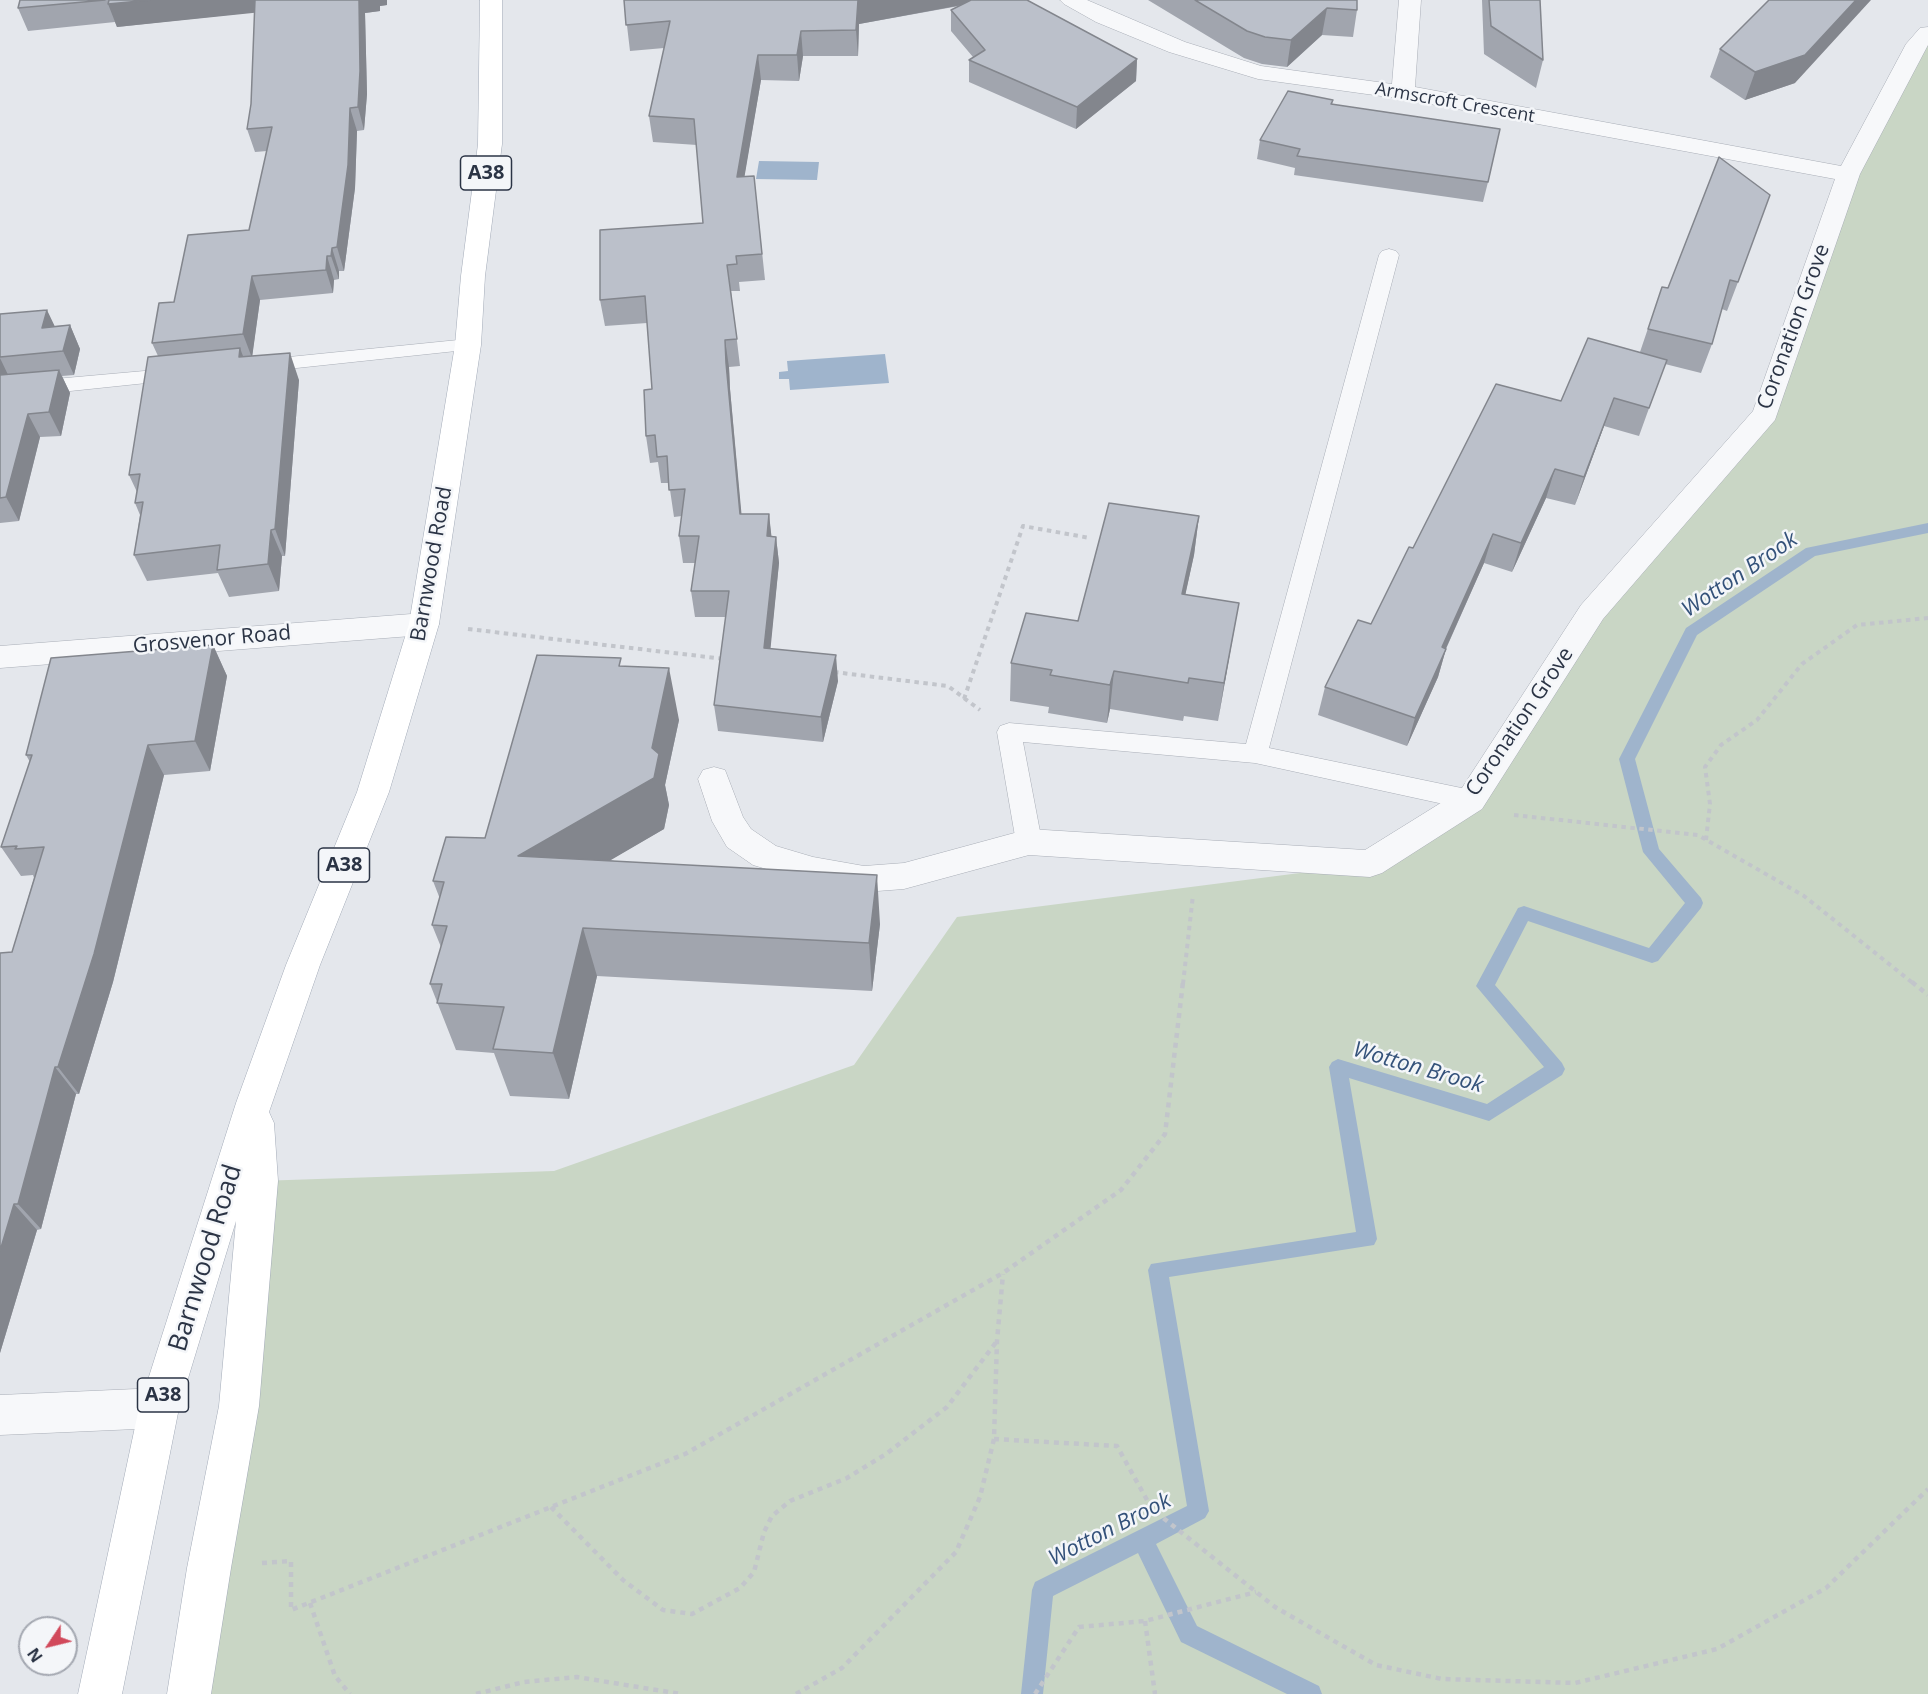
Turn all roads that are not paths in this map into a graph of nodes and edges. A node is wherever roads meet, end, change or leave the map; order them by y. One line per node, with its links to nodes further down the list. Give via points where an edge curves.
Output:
1 (491, 0): 8 (main road, Barnwood Road / A38, via 490,144)
2 (1071, 0): 5 (street, Armscroft Crescent, via 1177,47 1258,72)
3 (1410, 0): 5 (street)
4 (1928, 33): 6 (street, Coronation Grove, via 1917,44)
5 (1403, 92): 6 (street, Armscroft Crescent)
6 (1848, 174): 16 (street, Coronation Grove, via 1765,414 1593,612)
7 (1389, 255): 14 (lane)
8 (468, 345): 9 (lane); 12 (main road, Barnwood Road / A38)
9 (234, 368)
10 (199, 372): 11 (lane)
11 (12, 390)
12 (424, 624): 13 (street, Grosvenor Road); 18 (main road, Barnwood Road / A38, via 373,792 303,965)
13 (0, 657)
14 (1256, 754): 16 (lane); 17 (lane, via 1009,732)
15 (714, 779): 17 (street, Coronation Grove, via 728,821 739,838 765,856 813,870 864,879 904,876)
16 (1466, 803): 17 (street, Coronation Grove, via 1370,864)
17 (1029, 842)
18 (254, 1103): 19 (main road, Barnwood Road / A38); 22 (main road, Barnwood Road / A38, via 259,1181 239,1406)
19 (159, 1408): 20 (street); 21 (main road, Barnwood Road / A38)
20 (0, 1415)
21 (100, 1694)
22 (189, 1694)

